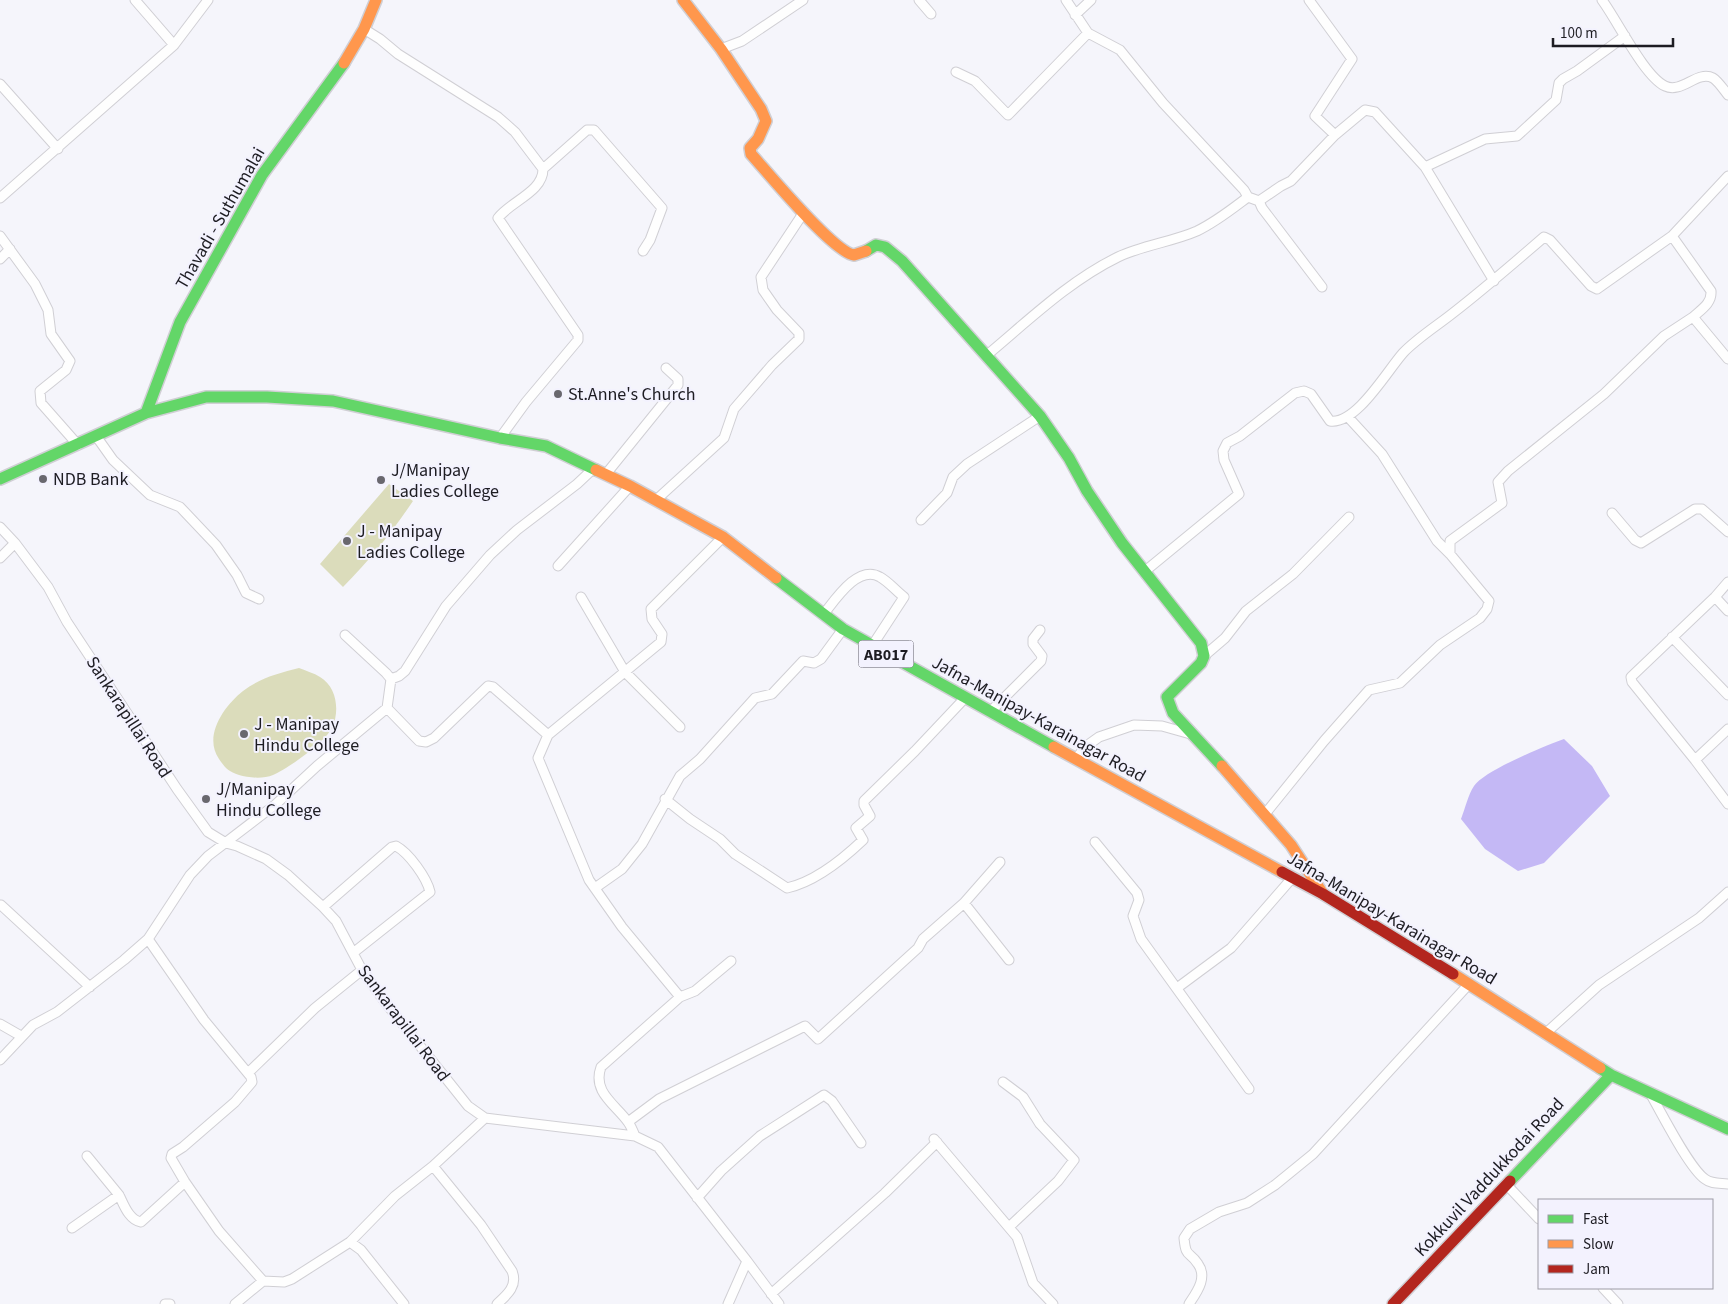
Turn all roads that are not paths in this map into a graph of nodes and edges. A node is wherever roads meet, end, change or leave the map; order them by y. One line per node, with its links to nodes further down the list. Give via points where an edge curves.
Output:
1 (135, 0): 16 (street)
2 (208, 0): 16 (street)
3 (376, 0): 13 (main road, Thavadi - Suthumalai)
4 (683, 0): 17 (main road)
5 (802, 0): 17 (street, via 742,41)
6 (919, 0): 11 (street)
7 (1066, 0): 12 (street)
8 (1091, 0): 12 (street)
9 (1309, 0): 21 (street, via 1352,59 1315,116)
10 (1602, 0): 15 (street)
11 (932, 14)
12 (1074, 15): 14 (street)
13 (364, 29): 24 (street, via 498,117 515,132); 41 (main road, Thavadi - Suthumalai, via 348,57 262,175 180,322)
14 (1088, 33): 18 (street, via 1008,115 974,80); 26 (street, via 1120,50 1163,103)
15 (1625, 36): 20 (street, via 1650,72 1665,86 1679,87 1704,76 1714,78); 23 (street, via 1563,79 1559,83 1556,100 1517,136 1485,139)
16 (174, 45): 22 (street)
17 (721, 49): 29 (main road, via 766,121 750,148 751,154)
18 (956, 72)
19 (0, 84): 22 (street)
20 (1728, 95)
21 (1335, 135): 23 (street, via 1365,110 1375,112); 28 (street, via 1291,181)
22 (58, 149): 27 (street)
23 (1425, 167): 35 (street)
24 (543, 170): 33 (street, via 587,130 594,130 662,208); 45 (street, via 543,177 534,189 505,209 498,218 578,335 578,340)
25 (1728, 176): 31 (street)
26 (1248, 196): 28 (street); 38 (street, via 1197,231 1120,256 1087,273)
27 (0, 198)
28 (1259, 201): 36 (street)
29 (804, 212): 38 (main road, via 840,249 851,255 876,245 885,247 902,261); 51 (street, via 761,277 763,290 799,334 799,339 734,409 724,438)
30 (0, 236): 32 (street)
31 (1672, 236): 35 (street, via 1597,289 1590,286 1544,237); 37 (street, via 1711,291 1712,298)
32 (10, 249): 34 (street); 46 (street, via 35,284 48,310 51,334 70,361 66,370 40,391 41,403)
33 (643, 251)
34 (0, 259)
35 (1494, 280): 43 (street, via 1404,352 1372,393)
36 (1322, 287)
37 (1693, 317): 39 (street); 59 (street, via 1664,336 1604,394 1508,471 1498,482 1502,503 1450,541)
38 (987, 355): 42 (main road)
39 (1728, 360)
40 (666, 368): 48 (street, via 678,379 678,385)
41 (146, 413): 44 (main road, Jafna-Manipay-Karainagar Road / AB017); 45 (main road, Jafna-Manipay-Karainagar Road / AB017, via 206,397 267,397 333,402)
42 (1040, 416): 54 (street, via 967,464 953,477 947,493); 62 (main road, via 1122,544)
43 (1348, 416): 59 (street, via 1382,454 1437,541); 62 (street, via 1337,422 1330,421 1311,394 1304,391 1295,393 1227,443 1223,451 1224,460 1239,494)
44 (96, 436): 46 (main road, Jafna-Manipay-Karainagar Road / AB017); 66 (street, via 113,460 150,495 180,508 216,546 246,593)
45 (500, 438): 47 (main road, Jafna-Manipay-Karainagar Road / AB017, via 546,446)
46 (78, 445): 49 (main road, Jafna-Manipay-Karainagar Road / AB017)
47 (594, 468): 48 (main road, Jafna-Manipay-Karainagar Road / AB017); 76 (street, via 490,555 446,606 405,671)
48 (606, 474): 50 (main road, Jafna-Manipay-Karainagar Road / AB017)
49 (0, 479)
50 (630, 486): 51 (main road, Jafna-Manipay-Karainagar Road / AB017); 61 (street)
51 (656, 500): 57 (main road, Jafna-Manipay-Karainagar Road / AB017)
52 (1612, 513): 56 (street, via 1641,543 1695,509 1702,509)
53 (1349, 517): 74 (street, via 1293,574 1246,611 1225,638)
54 (922, 520)
55 (0, 527): 58 (street, Sankarapillai Road)
56 (1728, 532)
57 (723, 537): 68 (main road, Jafna-Manipay-Karainagar Road / AB017); 75 (street, via 651,609 652,619 662,634 661,642)
58 (15, 543): 60 (street); 91 (street, Sankarapillai Road, via 48,587 67,622 177,789 208,832)
59 (1450, 554): 89 (street, via 1489,601 1487,609 1480,618 1440,645 1400,683 1369,690)
60 (0, 558)
61 (558, 566)
62 (1144, 572): 74 (main road, via 1201,643)
63 (1728, 582): 65 (street)
64 (581, 597): 75 (street)
65 (1715, 597): 67 (street); 72 (street)
66 (259, 599)
67 (1728, 611)
68 (823, 615): 69 (main road, Jafna-Manipay-Karainagar Road / AB017); 73 (street, via 858,577 867,573 879,576 904,597)
69 (843, 629): 73 (main road, Jafna-Manipay-Karainagar Road / AB017); 87 (street, via 821,659 814,663 804,661 772,694 755,698 700,760 680,776)
70 (1040, 630): 80 (street, via 1033,644 1042,656 1041,661)
71 (345, 635): 76 (street)
72 (1672, 637): 77 (street); 86 (street, via 1636,672 1632,682)
73 (872, 646): 78 (main road, Jafna-Manipay-Karainagar Road / AB017)
74 (1204, 656): 84 (main road, via 1168,698 1173,713)
75 (625, 672): 81 (street); 83 (street)
76 (391, 679): 79 (street)
77 (1728, 695)
78 (965, 698): 80 (main road, Jafna-Manipay-Karainagar Road / AB017); 87 (street, via 864,801 870,816 856,828 863,840 847,856 800,885 787,888 735,854 720,839)
79 (387, 708): 83 (street, via 419,741 426,742 488,686 493,686); 91 (street)
80 (990, 712): 85 (main road, Jafna-Manipay-Karainagar Road / AB017)
81 (680, 727)
82 (1728, 728): 86 (street)
83 (548, 735): 94 (street, via 538,758)
84 (1194, 735): 85 (street, via 1162,726 1134,725 1098,737); 89 (main road)
85 (1076, 759): 93 (main road, Jafna-Manipay-Karainagar Road / AB017)
86 (1695, 760): 88 (street)
87 (665, 799): 94 (street, via 642,844 622,869)
88 (1728, 804)
89 (1265, 814): 96 (main road, via 1291,845)
90 (1094, 842): 107 (street, via 1137,893 1139,900 1133,916 1142,939)
91 (226, 843): 99 (street, Sankarapillai Road, via 266,860 288,874); 100 (street, via 190,874)
92 (1000, 862): 97 (street)
93 (1293, 878): 96 (main road, Jafna-Manipay-Karainagar Road / AB017); 107 (street, via 1231,948)
94 (595, 888): 108 (street, via 622,927)
95 (1728, 892): 110 (street, via 1699,918 1599,985)
96 (1323, 894): 105 (main road, Jafna-Manipay-Karainagar Road / AB017)
97 (964, 903): 102 (street); 119 (street, via 818,1039 805,1026 658,1099)
98 (1, 905): 106 (street)
99 (323, 907): 101 (street, Sankarapillai Road); 101 (street, via 392,847 402,849 415,865 430,892)
100 (148, 939): 106 (street); 113 (street, via 204,1020)
101 (353, 952): 104 (street, Sankarapillai Road)
102 (1009, 960)
103 (731, 961): 108 (street, via 696,991)
104 (362, 970): 113 (street, via 315,1008); 118 (street, Sankarapillai Road, via 468,1106)
105 (1469, 984): 110 (main road, Jafna-Manipay-Karainagar Road / AB017); 146 (street, via 1313,1154 1247,1203 1219,1212 1190,1229 1184,1238 1186,1252 1199,1265 1202,1275 1200,1286)
106 (90, 987): 111 (street)
107 (1176, 988): 116 (street)
108 (680, 997): 119 (street, via 601,1067 597,1077 602,1092)
109 (0, 1024): 111 (street)
110 (1546, 1033): 114 (main road, Jafna-Manipay-Karainagar Road / AB017)
111 (21, 1036): 112 (street)
112 (0, 1060)
113 (248, 1073): 125 (street, via 252,1082 235,1102 172,1154 174,1165)
114 (1611, 1075): 117 (main road, Jafna-Manipay-Karainagar Road / AB017); 126 (main road, Kokkuvil Vaddukkodai Road)
115 (1003, 1082): 131 (street, via 1023,1097 1040,1124 1074,1160 1058,1181)
116 (1249, 1089)
117 (1650, 1093): 120 (main road, Jafna-Manipay-Karainagar Road / AB017); 127 (street, via 1703,1178)
118 (485, 1118): 121 (street); 124 (street)
119 (628, 1122): 121 (street)
120 (1728, 1128)
121 (636, 1136): 129 (street, via 658,1147)
122 (861, 1143): 129 (street, via 824,1095 760,1136)
123 (87, 1156): 128 (street)
124 (433, 1166): 133 (street, via 395,1196); 138 (street, via 510,1267 513,1287)
125 (185, 1182): 128 (street, via 141,1222 130,1215); 135 (street, via 220,1231)
126 (1506, 1184): 130 (street); 147 (main road, Kokkuvil Vaddukkodai Road)
127 (1728, 1184)
128 (119, 1195): 132 (street)
129 (697, 1198): 134 (street)
130 (1538, 1218)
131 (1009, 1227): 137 (street, via 936,1140 885,1193); 145 (street, via 1017,1237 1033,1283)
132 (72, 1228)
133 (350, 1242): 135 (street, via 292,1279); 142 (street)
134 (747, 1261): 137 (street); 143 (street)
135 (263, 1281): 141 (street)
136 (1604, 1289): 148 (street)
137 (771, 1294): 144 (street)
138 (502, 1302)
139 (165, 1304): 140 (street)
140 (170, 1304)
141 (234, 1304)
142 (404, 1304)
143 (728, 1304)
144 (779, 1304)
145 (1053, 1304)
146 (1189, 1304)
147 (1393, 1304)
148 (1618, 1304)

